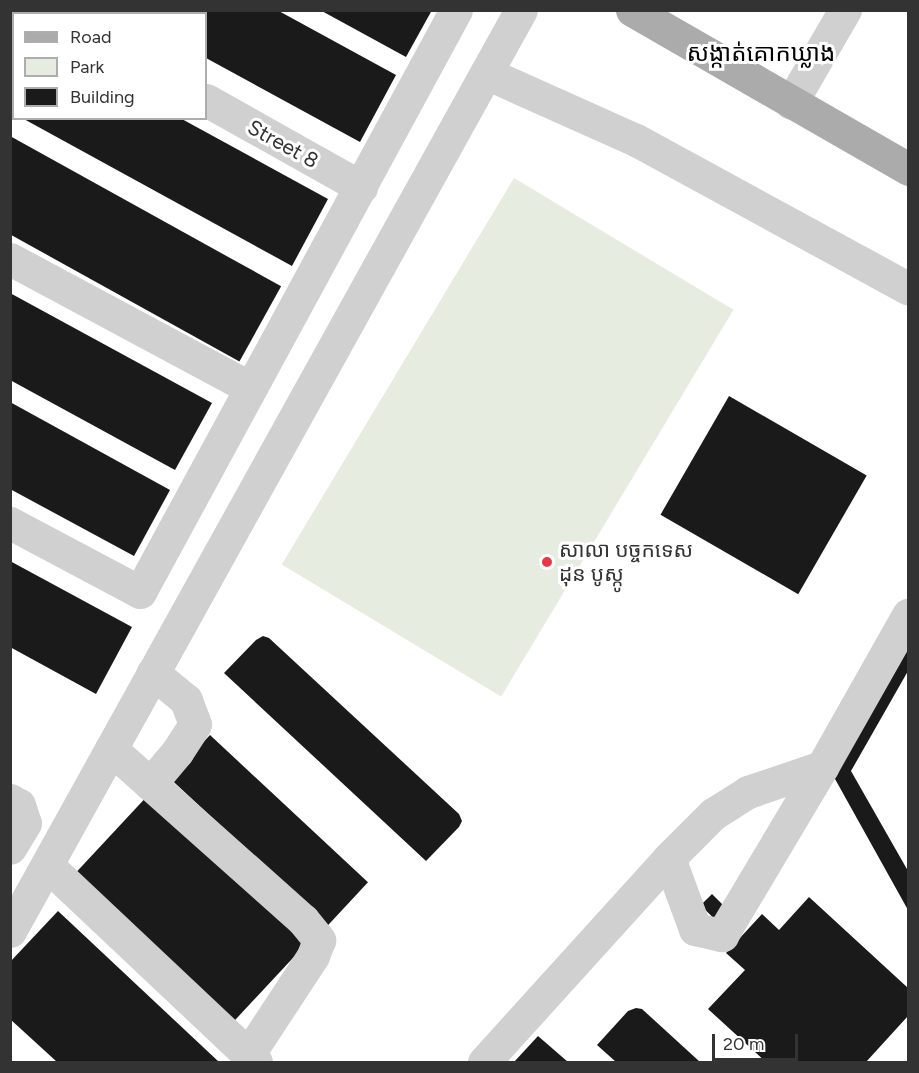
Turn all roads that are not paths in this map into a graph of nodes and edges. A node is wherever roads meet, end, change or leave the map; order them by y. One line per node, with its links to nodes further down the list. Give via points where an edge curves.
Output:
1 (456, 10): 9 (street)
2 (521, 10): 5 (street)
3 (632, 10): 7 (main road)
4 (844, 10): 7 (street)
5 (486, 73): 11 (street, via 636,140); 15 (street)
6 (207, 101): 9 (street, Street 8)
7 (791, 103): 8 (main road)
8 (909, 169)
9 (361, 187): 12 (street)
10 (10, 259): 12 (street)
11 (909, 288)
12 (251, 388): 13 (street, via 140,592)
13 (10, 523)
14 (909, 615): 17 (street)
15 (153, 673): 16 (street); 18 (street, via 186,700 195,724)
16 (111, 749): 18 (street); 22 (street)
17 (822, 767): 21 (street, via 748,792 713,814); 21 (street, via 722,935 695,929)
18 (150, 784): 24 (street, via 303,920 319,940)
19 (10, 800): 20 (street, via 19,804 26,822)
20 (10, 848)
21 (669, 858): 25 (street)
22 (47, 865): 23 (street); 24 (street)
23 (10, 931)
24 (252, 1059)
25 (484, 1062)

